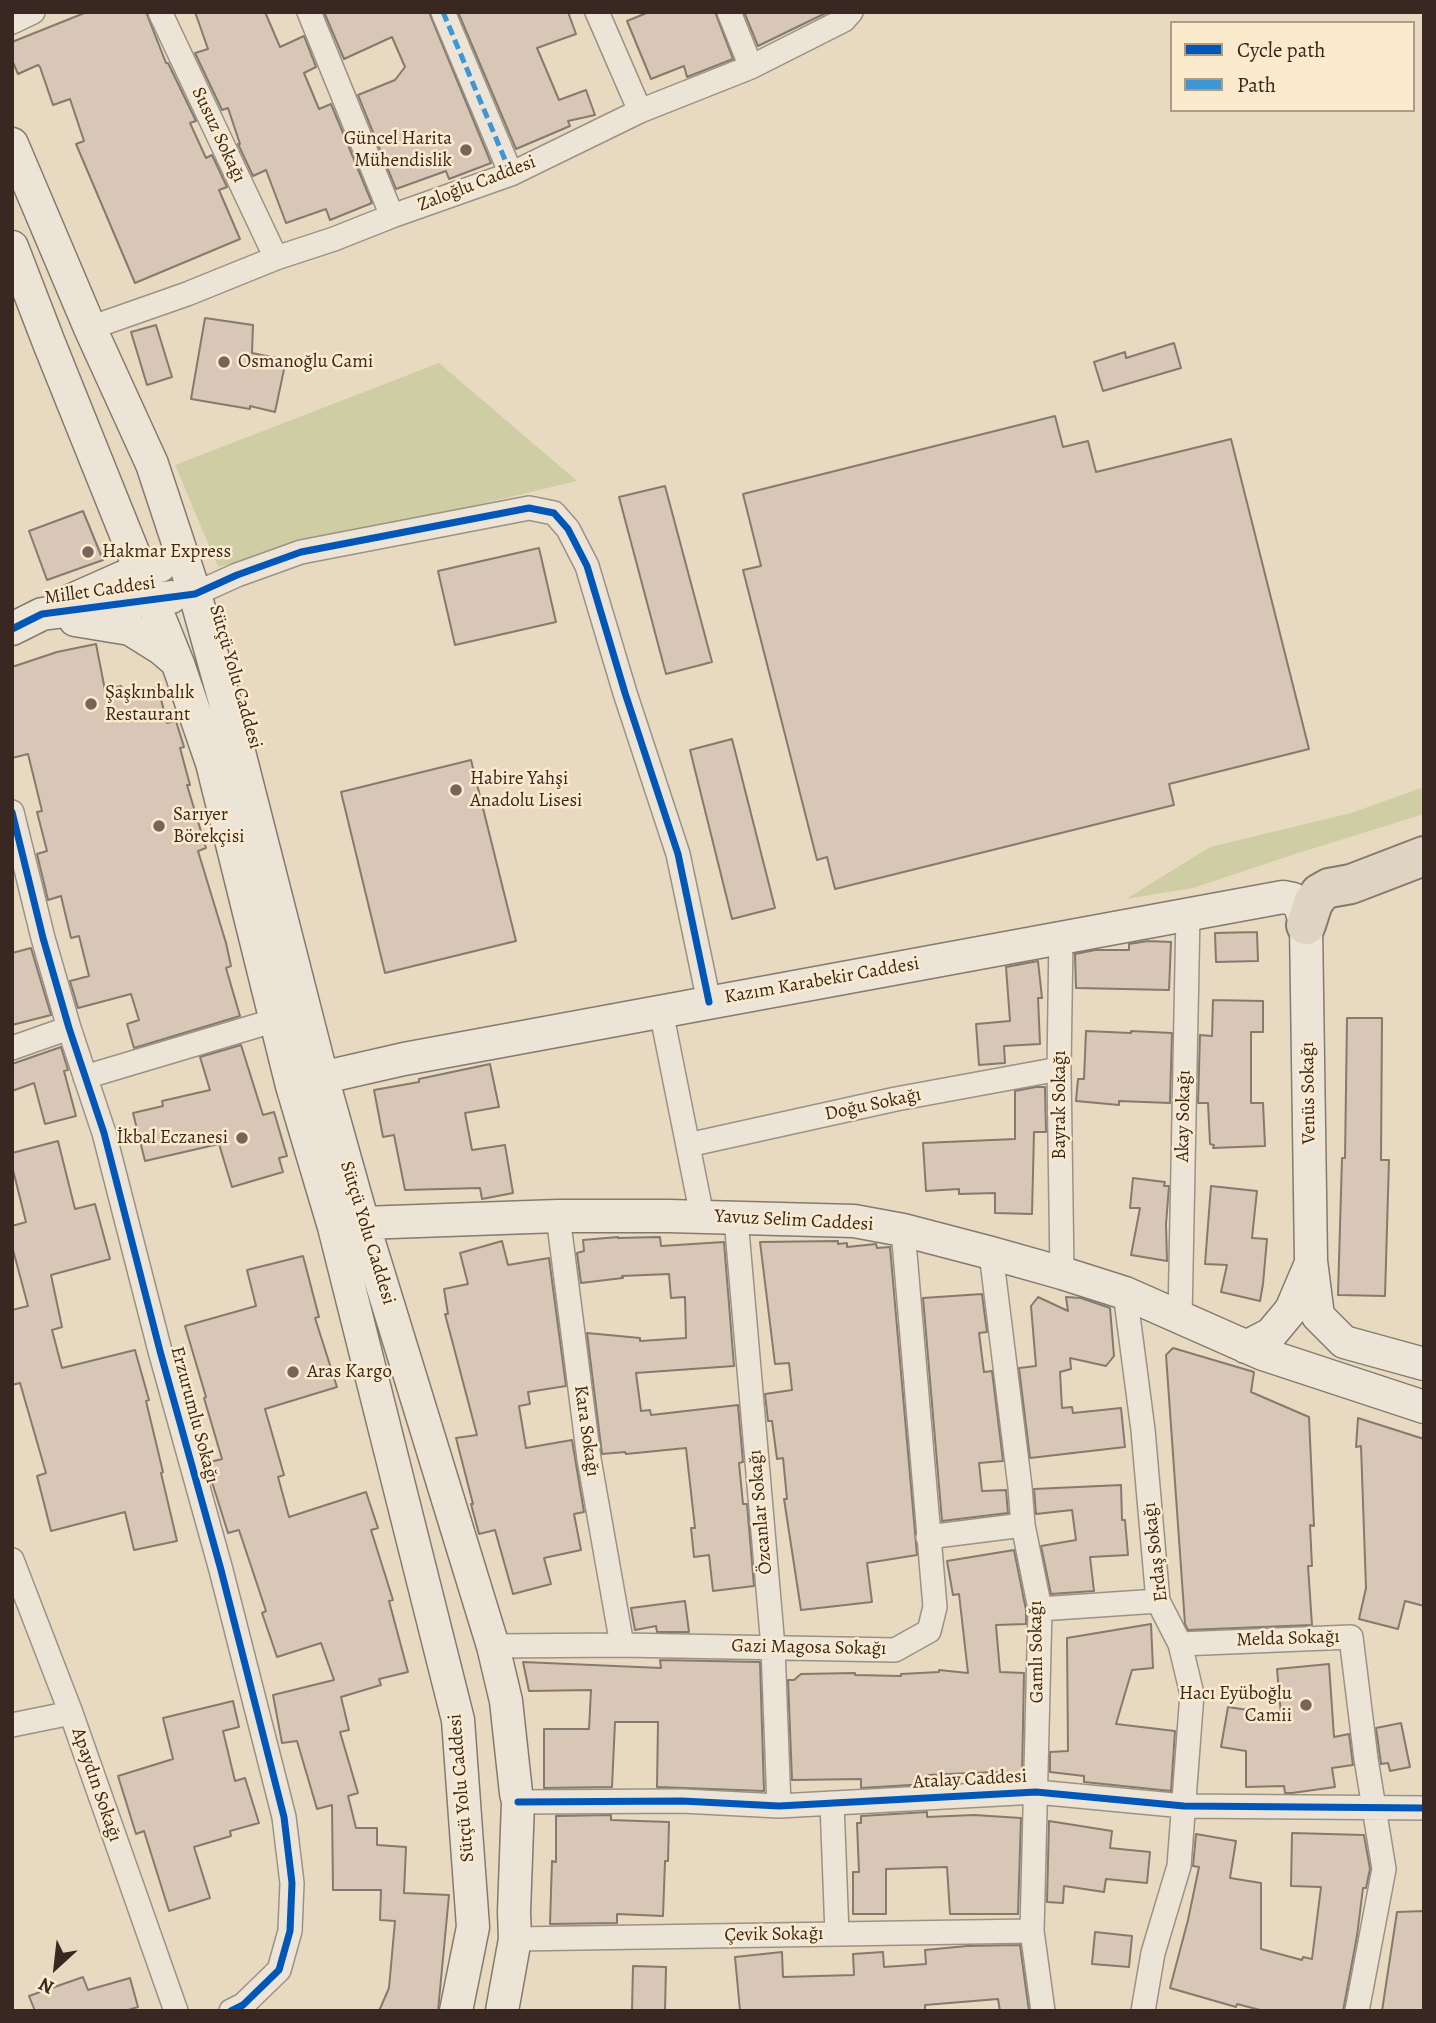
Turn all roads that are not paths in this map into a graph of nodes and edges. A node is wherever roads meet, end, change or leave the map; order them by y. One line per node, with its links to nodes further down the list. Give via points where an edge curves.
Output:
1 (33, 12): 8 (street)
2 (160, 12): 15 (street, Susuz Sokağı)
3 (309, 12): 13 (street)
4 (443, 12): 12 (street)
5 (597, 12): 10 (street)
6 (729, 12): 9 (street)
7 (851, 12): 9 (street, Zaloğlu Caddesi, via 844,20)
8 (12, 22)
9 (751, 67): 10 (street, Zaloğlu Caddesi)
10 (640, 111): 12 (street, Zaloğlu Caddesi)
11 (12, 144): 16 (main road, Sütçü Yolu Caddesi)
12 (511, 174): 13 (street, Zaloğlu Caddesi)
13 (392, 216): 15 (street, Zaloğlu Caddesi)
14 (12, 247): 17 (main road, Sütçü Yolu Caddesi)
15 (276, 258): 16 (street, Zaloğlu Caddesi)
16 (90, 328): 17 (main road); 18 (main road, Sütçü Yolu Caddesi, via 152,464)
17 (49, 343): 19 (main road, Sütçü Yolu Caddesi)
18 (185, 563): 19 (main road); 20 (street); 21 (main road, Sütçü Yolu Caddesi)
19 (142, 569): 22 (main road, Sütçü Yolu Caddesi); 23 (main road)
20 (237, 575): 21 (street); 31 (street, via 301,552 529,508 554,513 587,566 678,854)
21 (195, 594): 22 (main road, Millet Caddesi); 38 (main road, Sütçü Yolu Caddesi, via 239,752)
22 (152, 599): 23 (main road, Millet Caddesi); 25 (main road, Sütçü Yolu Caddesi)
23 (42, 614): 24 (main road, Millet Caddesi); 25 (main road, via 130,629)
24 (12, 629)
25 (178, 664): 33 (main road, Sütçü Yolu Caddesi, via 212,762)
26 (12, 812): 34 (street, Erzurumlu Sokağı)
27 (1424, 856): 29 (highway, via 1320,892)
28 (1188, 914): 29 (main road, Kazım Karabekir Caddesi, via 1283,897 1300,906); 30 (main road, Kazım Karabekir Caddesi); 49 (street, Akay Sokağı)
29 (1306, 925): 46 (main road, Venüs Sokağı)
30 (1062, 937): 31 (main road, Kazım Karabekir Caddesi); 36 (street, Bayrak Sokağı)
31 (709, 1002): 32 (main road, Kazım Karabekir Caddesi)
32 (661, 1011): 38 (main road, Kazım Karabekir Caddesi); 39 (street)
33 (276, 1020): 37 (street); 38 (main road, Sütçü Yolu Caddesi)
34 (69, 1028): 35 (street); 37 (street, Erzurumlu Sokağı)
35 (12, 1048)
36 (1059, 1069): 39 (street, Doğu Sokağı, via 895,1099); 47 (street, Bayrak Sokağı)
37 (85, 1077): 76 (street, Erzurumlu Sokağı, via 104,1133 284,1817 292,1883 290,1931 279,1970)
38 (307, 1081): 43 (main road, Sütçü Yolu Caddesi)
39 (688, 1145): 41 (street)
40 (558, 1216): 41 (main road, Yavuz Selim Caddesi); 43 (main road, Yavuz Selim Caddesi); 59 (street, Kara Sokağı, via 589,1459)
41 (702, 1216): 42 (main road, Yavuz Selim Caddesi)
42 (736, 1219): 44 (main road, Yavuz Selim Caddesi, via 854,1221); 61 (street, Özcanlar Sokağı)
43 (349, 1225): 60 (main road, Sütçü Yolu Caddesi); 71 (main road, Sütçü Yolu Caddesi, via 458,1720)
44 (903, 1230): 45 (main road, Yavuz Selim Caddesi); 54 (street, Gazi Magosa Sokağı)
45 (991, 1253): 47 (main road, Yavuz Selim Caddesi); 53 (street, Gamlı Sokağı)
46 (1311, 1261): 50 (main road, via 1291,1310 1271,1334); 51 (main road, via 1318,1316 1343,1342)
47 (1062, 1273): 48 (main road, Yavuz Selim Caddesi)
48 (1125, 1293): 49 (main road, Yavuz Selim Caddesi); 56 (street, Erdaş Sokağı)
49 (1180, 1318): 50 (main road, Yavuz Selim Caddesi)
50 (1245, 1347): 52 (main road, Yavuz Selim Caddesi)
51 (1424, 1364)
52 (1424, 1407)
53 (1023, 1525): 54 (street); 57 (street, Gamlı Sokağı)
54 (928, 1537): 61 (street, Gazi Magosa Sokağı, via 935,1606 929,1630 895,1650)
55 (12, 1560): 62 (street, Apaydın Sokağı)
56 (1158, 1601): 57 (street); 58 (street, Erdaş Sokağı)
57 (1040, 1609): 64 (street, Gamlı Sokağı)
58 (1180, 1644): 68 (street, Erdaş Sokağı, via 1192,1694); 69 (street, Melda Sokağı, via 1350,1637)
59 (622, 1645): 60 (street, Gazi Magosa Sokağı); 61 (street, Gazi Magosa Sokağı)
60 (492, 1646): 65 (main road, Sütçü Yolu Caddesi, via 506,1702)
61 (773, 1647): 67 (street, Özcanlar Sokağı)
62 (71, 1713): 63 (street); 75 (street, Apaydın Sokağı)
63 (12, 1725)
64 (1036, 1791): 66 (street, Atalay Caddesi); 68 (street, Atalay Caddesi); 72 (street, Gamlı Sokağı)
65 (519, 1802): 67 (street, Atalay Caddesi, via 682,1801); 74 (main road, Sütçü Yolu Caddesi)
66 (832, 1803): 67 (street, Atalay Caddesi); 73 (street)
67 (779, 1806)
68 (1184, 1806): 69 (street, Atalay Caddesi); 81 (street, Erdaş Sokağı, via 1179,1866 1153,1953)
69 (1375, 1807): 70 (street, Atalay Caddesi); 82 (street, via 1384,1869)
70 (1424, 1808)
71 (473, 1927): 74 (main road); 77 (main road, Sütçü Yolu Caddesi)
72 (1032, 1931): 73 (street, Çevik Sokağı); 80 (street, Gamlı Sokağı)
73 (837, 1934): 74 (street, Çevik Sokağı)
74 (515, 1939): 78 (main road, Sütçü Yolu Caddesi); 79 (street, Sütçü Yolu Caddesi)
75 (176, 2011)
76 (231, 2011)
77 (456, 2011)
78 (502, 2011)
79 (516, 2011)
80 (1042, 2011)
81 (1143, 2011)
82 (1357, 2011)

